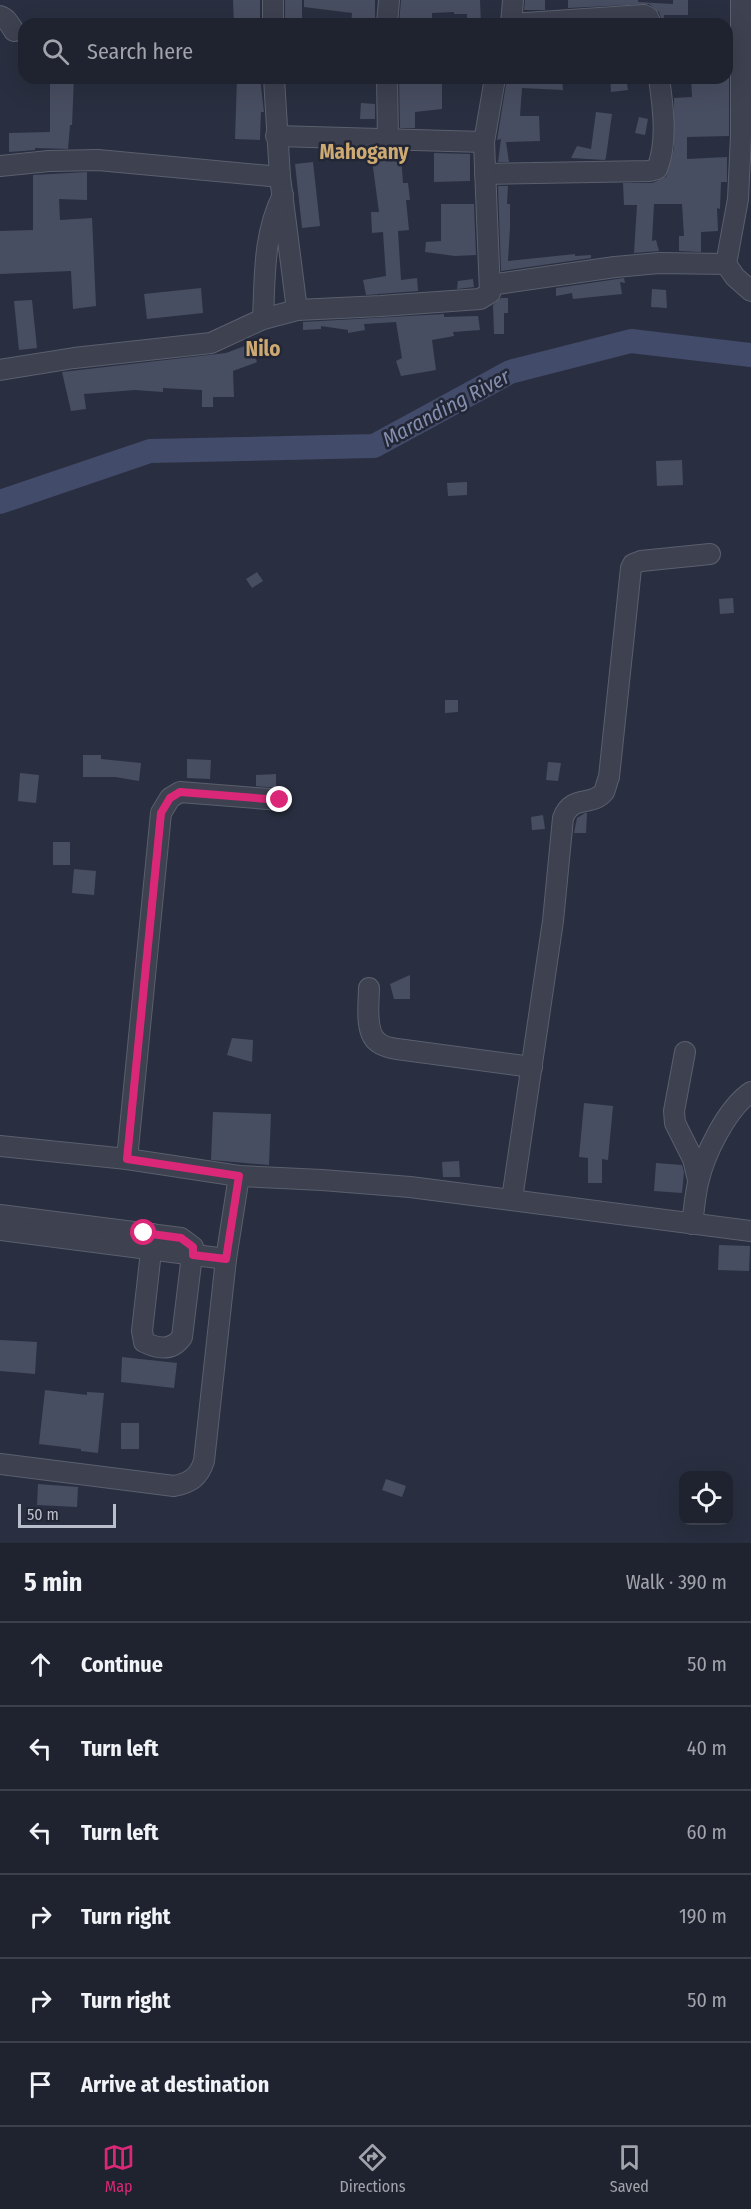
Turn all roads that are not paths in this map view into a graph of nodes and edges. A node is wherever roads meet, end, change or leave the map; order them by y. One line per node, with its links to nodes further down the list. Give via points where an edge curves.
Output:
1 (273, 0): 6 (street)
2 (389, 0): 7 (street)
3 (513, 0): 8 (street)
4 (741, 0): 22 (street, via 738,199)
5 (0, 16): 11 (street)
6 (273, 18)
7 (388, 18)
8 (512, 18)
9 (600, 18): 10 (street, via 644,15)
10 (648, 18)
11 (14, 31)
12 (274, 84): 16 (street)
13 (387, 84): 17 (street)
14 (494, 84): 18 (street)
15 (659, 84): 20 (street, via 663,141 657,169)
16 (276, 136): 17 (street); 21 (street)
17 (388, 140): 18 (street)
18 (484, 142): 20 (street)
19 (0, 166): 21 (street, via 98,160)
20 (485, 174): 23 (street)
21 (281, 186): 25 (street); 26 (street, via 269,235)
22 (726, 264): 23 (street, via 659,263); 24 (street)
23 (490, 285): 25 (street, via 490,293 480,299)
24 (751, 291)
25 (297, 309): 26 (street)
26 (263, 320): 27 (street, via 211,342)
27 (0, 370)
28 (710, 554): 32 (street, via 641,561 631,568 609,777 604,792 572,804 563,818)
29 (280, 800): 35 (street, via 180,792 170,798 161,813)
30 (369, 988): 32 (street, via 370,1030 380,1044)
31 (685, 1052): 37 (street, via 675,1123 693,1159)
32 (532, 1067): 38 (street)
33 (751, 1092): 37 (street, via 728,1114)
34 (0, 1146): 35 (street)
35 (127, 1159): 36 (street)
36 (239, 1176): 38 (street, via 410,1187); 45 (street)
37 (698, 1180): 40 (street)
38 (512, 1199): 40 (street)
39 (0, 1215): 43 (street)
40 (692, 1224): 42 (street)
41 (0, 1230): 43 (street)
42 (751, 1231)
43 (152, 1242): 44 (street); 44 (street, via 142,1331 144,1342 153,1346 169,1348 182,1337)
44 (193, 1255): 45 (street)
45 (226, 1259): 46 (street, via 204,1461 195,1478 174,1486)
46 (0, 1464)

